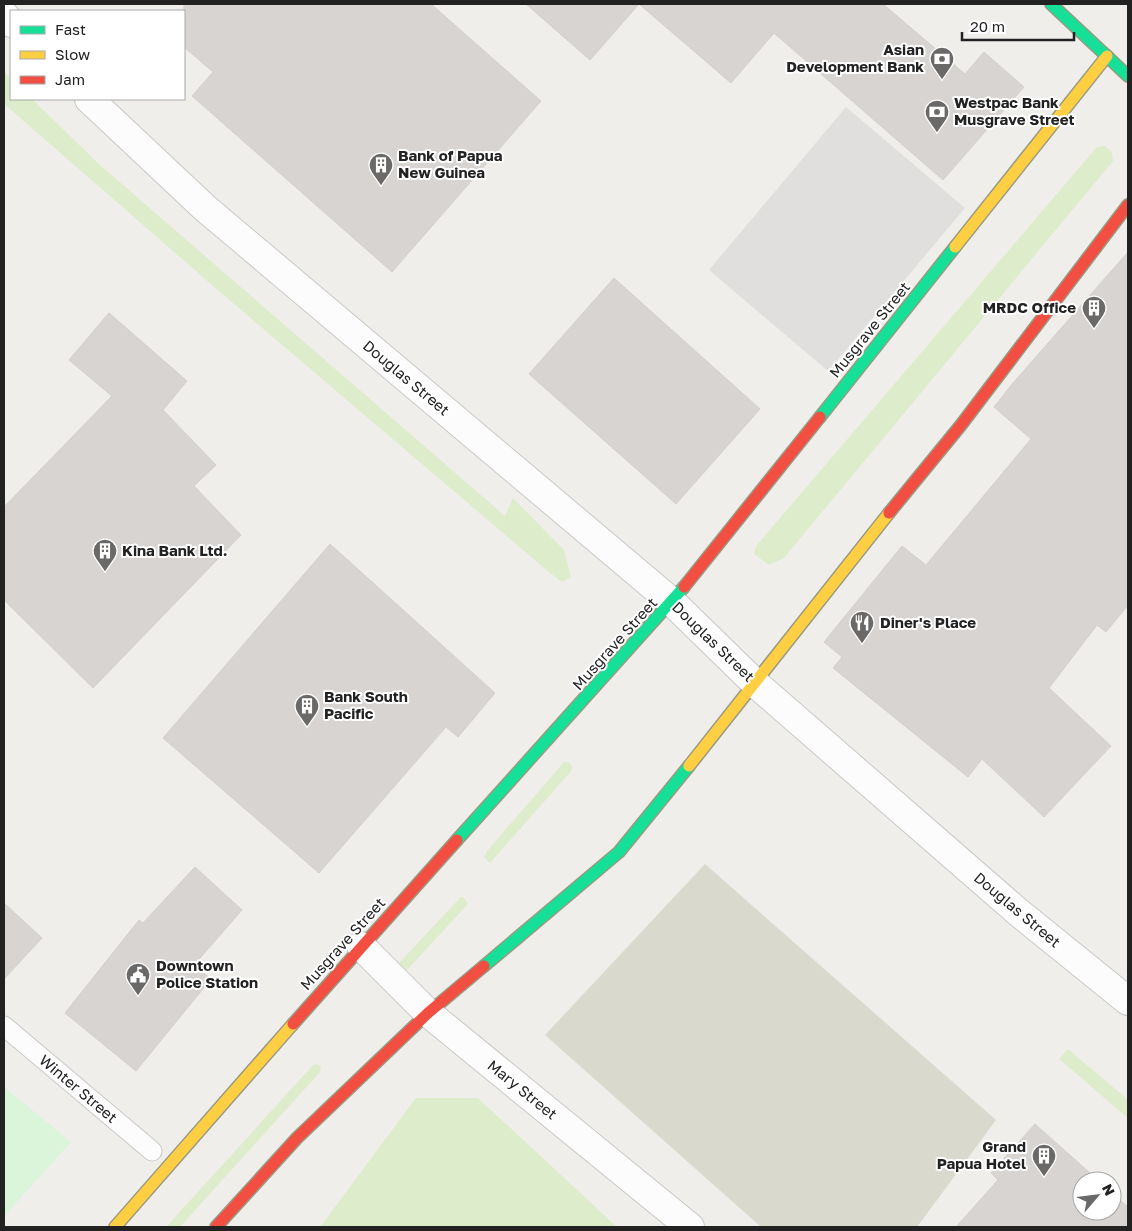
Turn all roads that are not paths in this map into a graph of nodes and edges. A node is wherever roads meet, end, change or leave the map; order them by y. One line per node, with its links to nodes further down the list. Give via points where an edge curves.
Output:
1 (1051, 4): 2 (street)
2 (1108, 56): 3 (street); 6 (street, Musgrave Street)
3 (1128, 76)
4 (90, 100): 6 (street, Douglas Street, via 205,208)
5 (1128, 206): 7 (street, via 961,426 832,583)
6 (672, 602): 7 (street, Douglas Street); 8 (street, Musgrave Street)
7 (756, 684): 9 (street, Douglas Street, via 1018,912); 10 (street, via 619,852)
8 (361, 946): 10 (street, Mary Street); 13 (street, Musgrave Street)
9 (1128, 1001)
10 (428, 1013): 14 (street, via 297,1138); 15 (street, Mary Street)
11 (4, 1026): 12 (lane, Winter Street)
12 (152, 1151)
13 (115, 1227)
14 (216, 1227)
15 (690, 1227)

